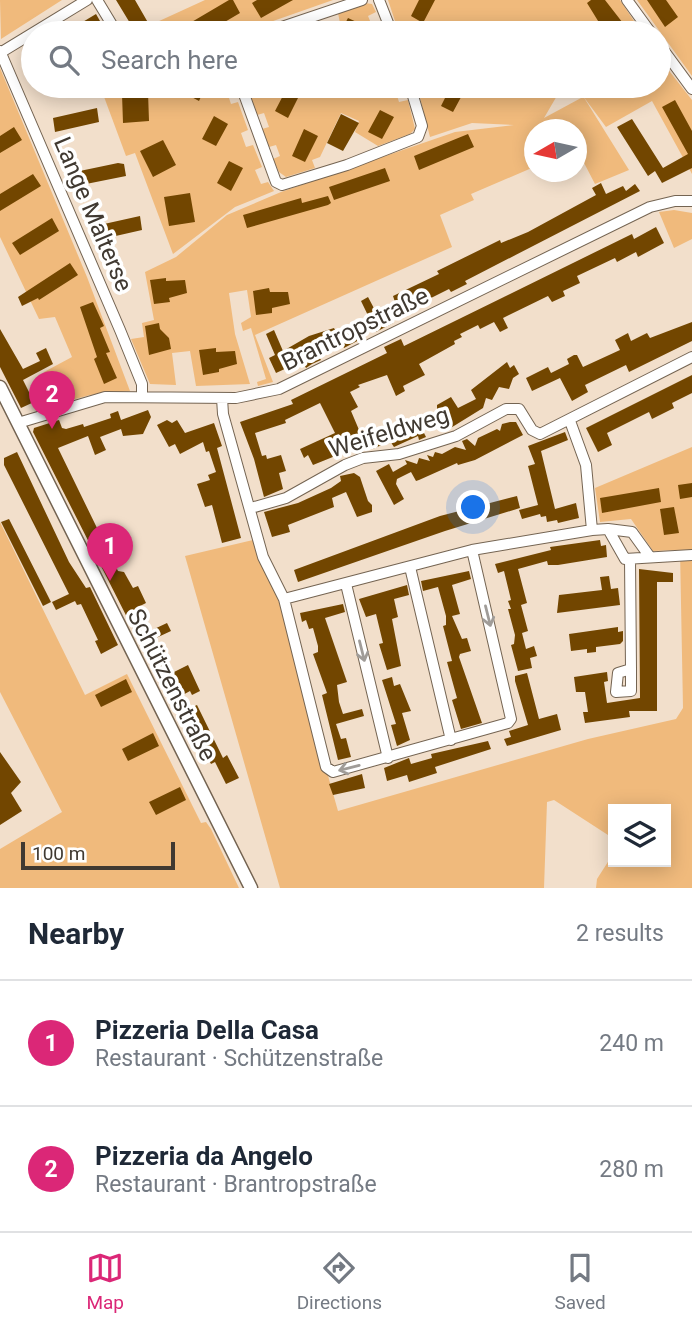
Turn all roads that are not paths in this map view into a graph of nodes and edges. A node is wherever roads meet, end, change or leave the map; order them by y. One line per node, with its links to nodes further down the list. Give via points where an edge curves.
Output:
1 (87, 0): 6 (street)
2 (97, 0): 7 (street)
3 (362, 0): 8 (street)
4 (379, 0): 9 (street)
5 (627, 0): 10 (street)
6 (52, 21)
7 (110, 21)
8 (300, 21)
9 (387, 21)
10 (642, 21)
11 (21, 39): 12 (street)
12 (0, 52): 20 (street, Lange Malterse, via 120,330 142,384)
13 (671, 60): 14 (street)
14 (692, 89)
15 (245, 98): 16 (street, via 276,182 282,185 418,137 422,126)
16 (414, 98)
17 (692, 201): 21 (street, Brantropstraße, via 650,207 288,386 259,395)
18 (692, 357): 22 (street, Weifeldweg)
19 (0, 387): 23 (street, Schützenstraße)
20 (142, 396): 21 (street, Brantropstraße); 23 (street, Brantropstraße, via 90,400)
21 (222, 398): 24 (street)
22 (570, 421): 24 (street, Weifeldweg, via 540,434 531,430 519,409 506,408 456,436 398,454 363,458 326,473 286,498); 26 (street, via 586,465)
23 (18, 423): 37 (street, Schützenstraße)
24 (251, 508): 33 (street, via 263,556)
25 (608, 529): 26 (street); 29 (street, via 632,532); 30 (street, via 625,559)
26 (592, 530): 27 (street)
27 (472, 550): 31 (street); 35 (street, one-way to 35, via 512,716 508,723)
28 (692, 555): 29 (street)
29 (650, 557): 30 (street)
30 (630, 559): 34 (street)
31 (410, 568): 32 (street); 35 (street)
32 (346, 584): 33 (street); 36 (street, one-way to 36)
33 (284, 599): 36 (street, one-way to 33, via 333,772 326,766)
34 (631, 669)
35 (451, 740): 36 (street)
36 (388, 758)
37 (251, 888)

